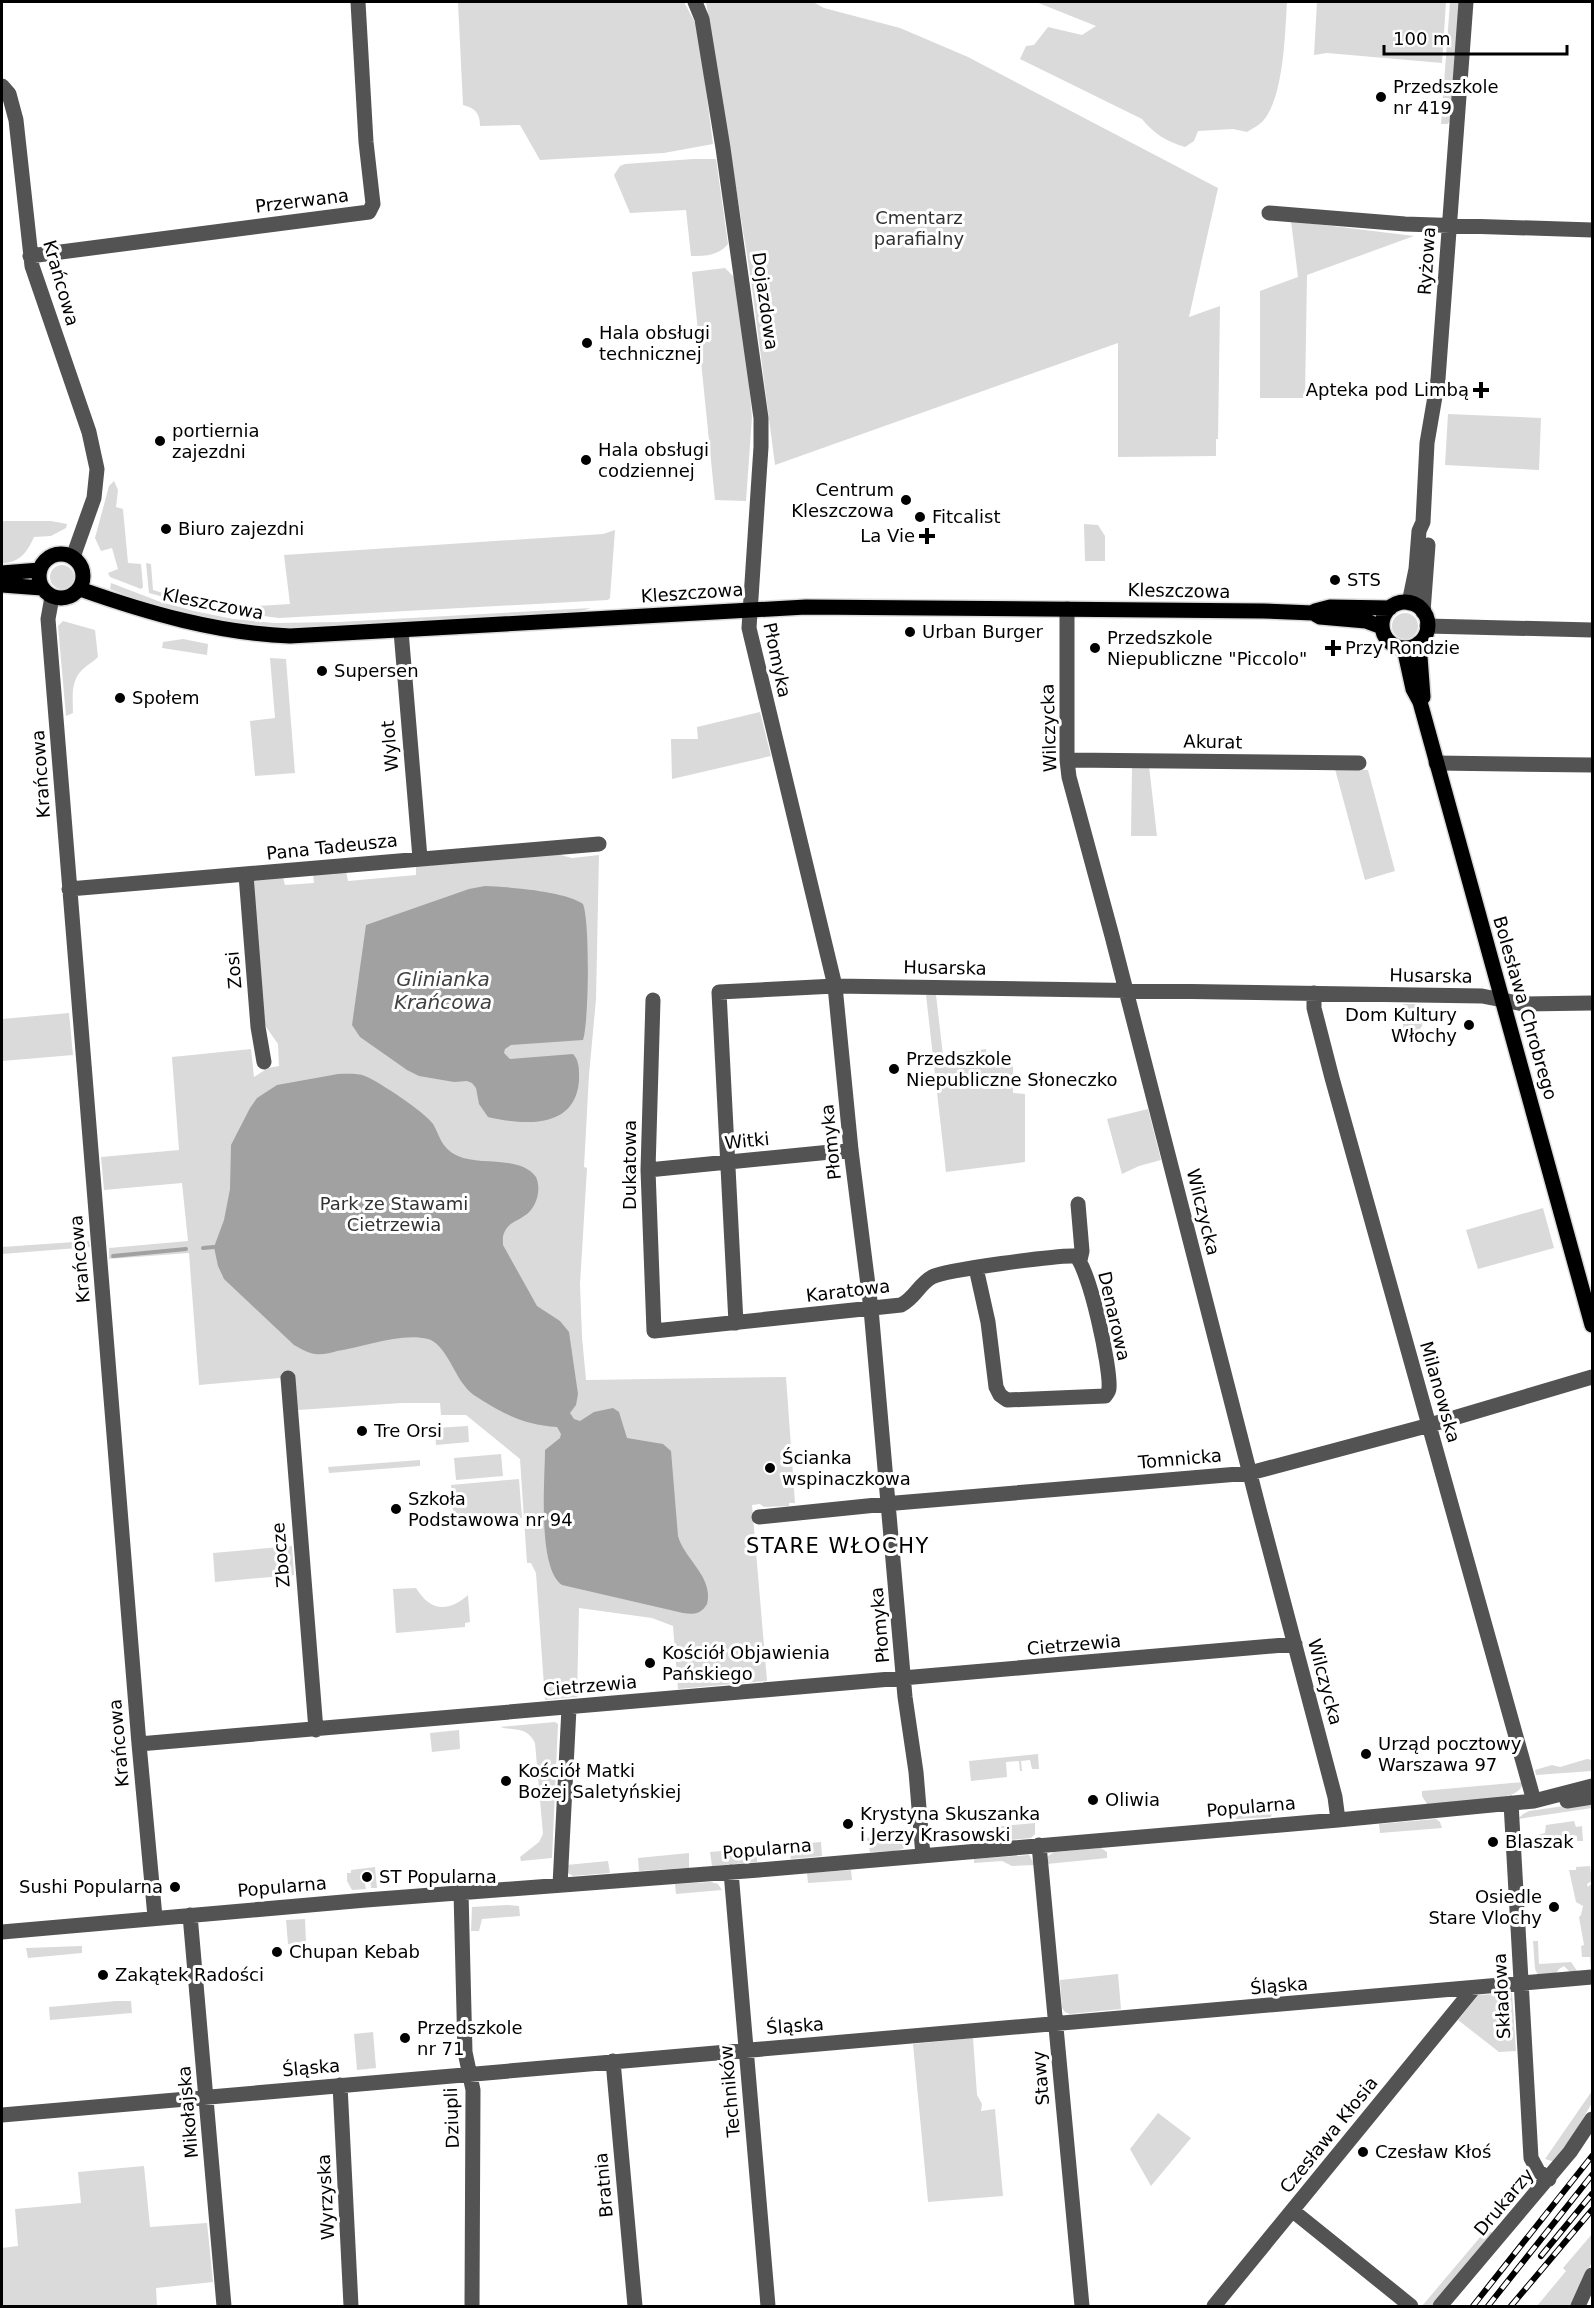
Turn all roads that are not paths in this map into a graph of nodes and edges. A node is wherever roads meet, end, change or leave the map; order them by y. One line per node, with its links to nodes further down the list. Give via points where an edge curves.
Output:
1 (358, 2): 8 (street, Przerwana, via 373,204 369,212)
2 (695, 2): 18 (street, Dojazdowa, via 702,19 723,148 761,418)
3 (1466, 2): 6 (street, Ryżowa)
4 (2, 86): 8 (street, Krańcowa, via 9,94 16,120)
5 (1269, 213): 6 (street)
6 (1449, 225): 7 (street); 9 (street, Ryżowa)
7 (1593, 230)
8 (30, 256): 10 (street, Krańcowa, via 89,432 97,469 94,498)
9 (1423, 522): 16 (street, Ryżowa); 21 (street, Ryżowa, via 1428,541)
10 (73, 557): 11 (main road, via 55,555); 14 (main road, via 83,574)
11 (40, 570): 12 (main road); 15 (main road, via 39,579)
12 (2, 573)
13 (2, 585): 15 (main road)
14 (80, 589): 15 (main road, via 67,598); 24 (main road, Kleszczowa, via 169,618 242,633 306,636)
15 (47, 592): 33 (street, Krańcowa)
16 (1409, 603): 17 (main road); 21 (main road)
17 (1390, 608): 20 (main road, Kleszczowa, via 1330,607); 22 (main road)
18 (748, 609): 19 (main road, Kleszczowa); 24 (main road, Kleszczowa); 34 (street, Płomyka, via 757,668)
19 (1067, 609): 20 (main road, Kleszczowa); 26 (street, Wilczycka)
20 (1313, 613): 22 (main road, Kleszczowa, via 1373,622)
21 (1425, 619): 23 (street); 25 (main road, via 1425,636)
22 (1382, 627): 25 (main road, via 1389,641)
23 (1593, 630)
24 (401, 631): 31 (street, Wylot)
25 (1411, 646): 28 (main road, Bolesława Chrobrego)
26 (1067, 760): 27 (street, Akurat); 35 (street, Wilczycka)
27 (1359, 763)
28 (1436, 763): 29 (street); 38 (main road, Bolesława Chrobrego)
29 (1593, 765)
30 (599, 843): 31 (street, Pana Tadeusza)
31 (420, 858): 32 (street, Pana Tadeusza)
32 (246, 875): 33 (street, Pana Tadeusza); 40 (street, Zosi)
33 (69, 889): 61 (street, Krańcowa)
34 (835, 986): 35 (street, Husarska); 41 (street, Płomyka); 42 (street, Husarska, via 719,992)
35 (1126, 991): 36 (street, Husarska); 54 (street, Wilczycka)
36 (1314, 993): 38 (street, Husarska, via 1482,996); 53 (street, Milanowska, via 1314,1008 1330,1068)
37 (653, 1000): 43 (street, Dukatowa)
38 (1502, 1000): 39 (street, Husarska, via 1523,1004); 49 (main road, Bolesława Chrobrego)
39 (1593, 1004)
40 (264, 1062)
41 (851, 1150): 42 (street, Witki); 47 (street, Płomyka)
42 (727, 1163): 43 (street, Witki); 48 (street, Husarska)
43 (648, 1170): 50 (street, Dukatowa)
44 (1078, 1204): 45 (street, Denarowa, via 1082,1251)
45 (1075, 1258): 46 (street, Karatowa); 46 (street, Denarowa, via 1101,1326 1109,1385 1102,1398 1007,1400 1000,1395)
46 (976, 1268): 47 (street, Karatowa, via 934,1275 908,1302)
47 (871, 1310): 48 (street, Karatowa); 55 (street, Płomyka)
48 (736, 1323): 50 (street, Karatowa)
49 (1593, 1325)
50 (654, 1331)
51 (288, 1377): 60 (street, Zbocze)
52 (1593, 1377): 53 (street, Tomnicka)
53 (1430, 1425): 54 (street, Tomnicka); 64 (street, Milanowska)
54 (1250, 1473): 55 (street, Tomnicka); 57 (street, Wilczycka)
55 (889, 1504): 56 (street, Tomnicka); 58 (street, Płomyka)
56 (759, 1517)
57 (1295, 1644): 58 (street, Cietrzewia); 66 (street, Wilczycka)
58 (905, 1678): 59 (street, Cietrzewia); 68 (street, Płomyka)
59 (569, 1708): 60 (street, Cietrzewia); 70 (street)
60 (316, 1730): 61 (street, Cietrzewia)
61 (139, 1744): 73 (street, Krańcowa)
62 (1593, 1786): 64 (street, Popularna)
63 (1593, 1797): 64 (street, Popularna, via 1563,1802)
64 (1534, 1800): 65 (street, Popularna)
65 (1511, 1803): 66 (street, Popularna); 76 (street, Składowa)
66 (1338, 1820): 67 (street, Popularna)
67 (1039, 1845): 68 (street, Popularna); 78 (street, Stawy)
68 (923, 1856): 69 (street, Popularna)
69 (731, 1872): 70 (street, Popularna); 79 (street, Techników)
70 (560, 1885): 71 (street, Popularna)
71 (461, 1892): 72 (street, Popularna); 81 (street, Dziupli, via 465,2052)
72 (190, 1915): 73 (street, Popularna); 83 (street, Mikołajska)
73 (155, 1917): 74 (street, Popularna)
74 (2, 1932)
75 (1593, 1977): 76 (street, Śląska)
76 (1521, 1984): 77 (street, Śląska); 86 (street, Składowa, via 1531,2157 1538,2171)
77 (1474, 1988): 78 (street, Śląska); 87 (street, Czesława Kłosia)
78 (1056, 2025): 79 (street, Śląska); 94 (street, Stawy)
79 (746, 2049): 80 (street, Śląska); 93 (street, Techników)
80 (613, 2061): 81 (street, Śląska); 92 (street, Bratnia)
81 (470, 2074): 82 (street, Śląska); 91 (street, Dziupli)
82 (340, 2085): 83 (street, Śląska); 90 (street, Wyrzyska)
83 (206, 2097): 84 (street, Śląska); 89 (street, Mikołajska)
84 (2, 2115)
85 (1593, 2119): 86 (street, Drukarzy)
86 (1548, 2179): 97 (street, Drukarzy)
87 (1293, 2211): 95 (street, Czesława Kłosia); 96 (street)
88 (1593, 2275): 98 (street)
89 (224, 2307)
90 (351, 2307)
91 (472, 2307)
92 (635, 2307)
93 (768, 2307)
94 (1082, 2307)
95 (1214, 2307)
96 (1411, 2307)
97 (1440, 2307)
98 (1578, 2307)

